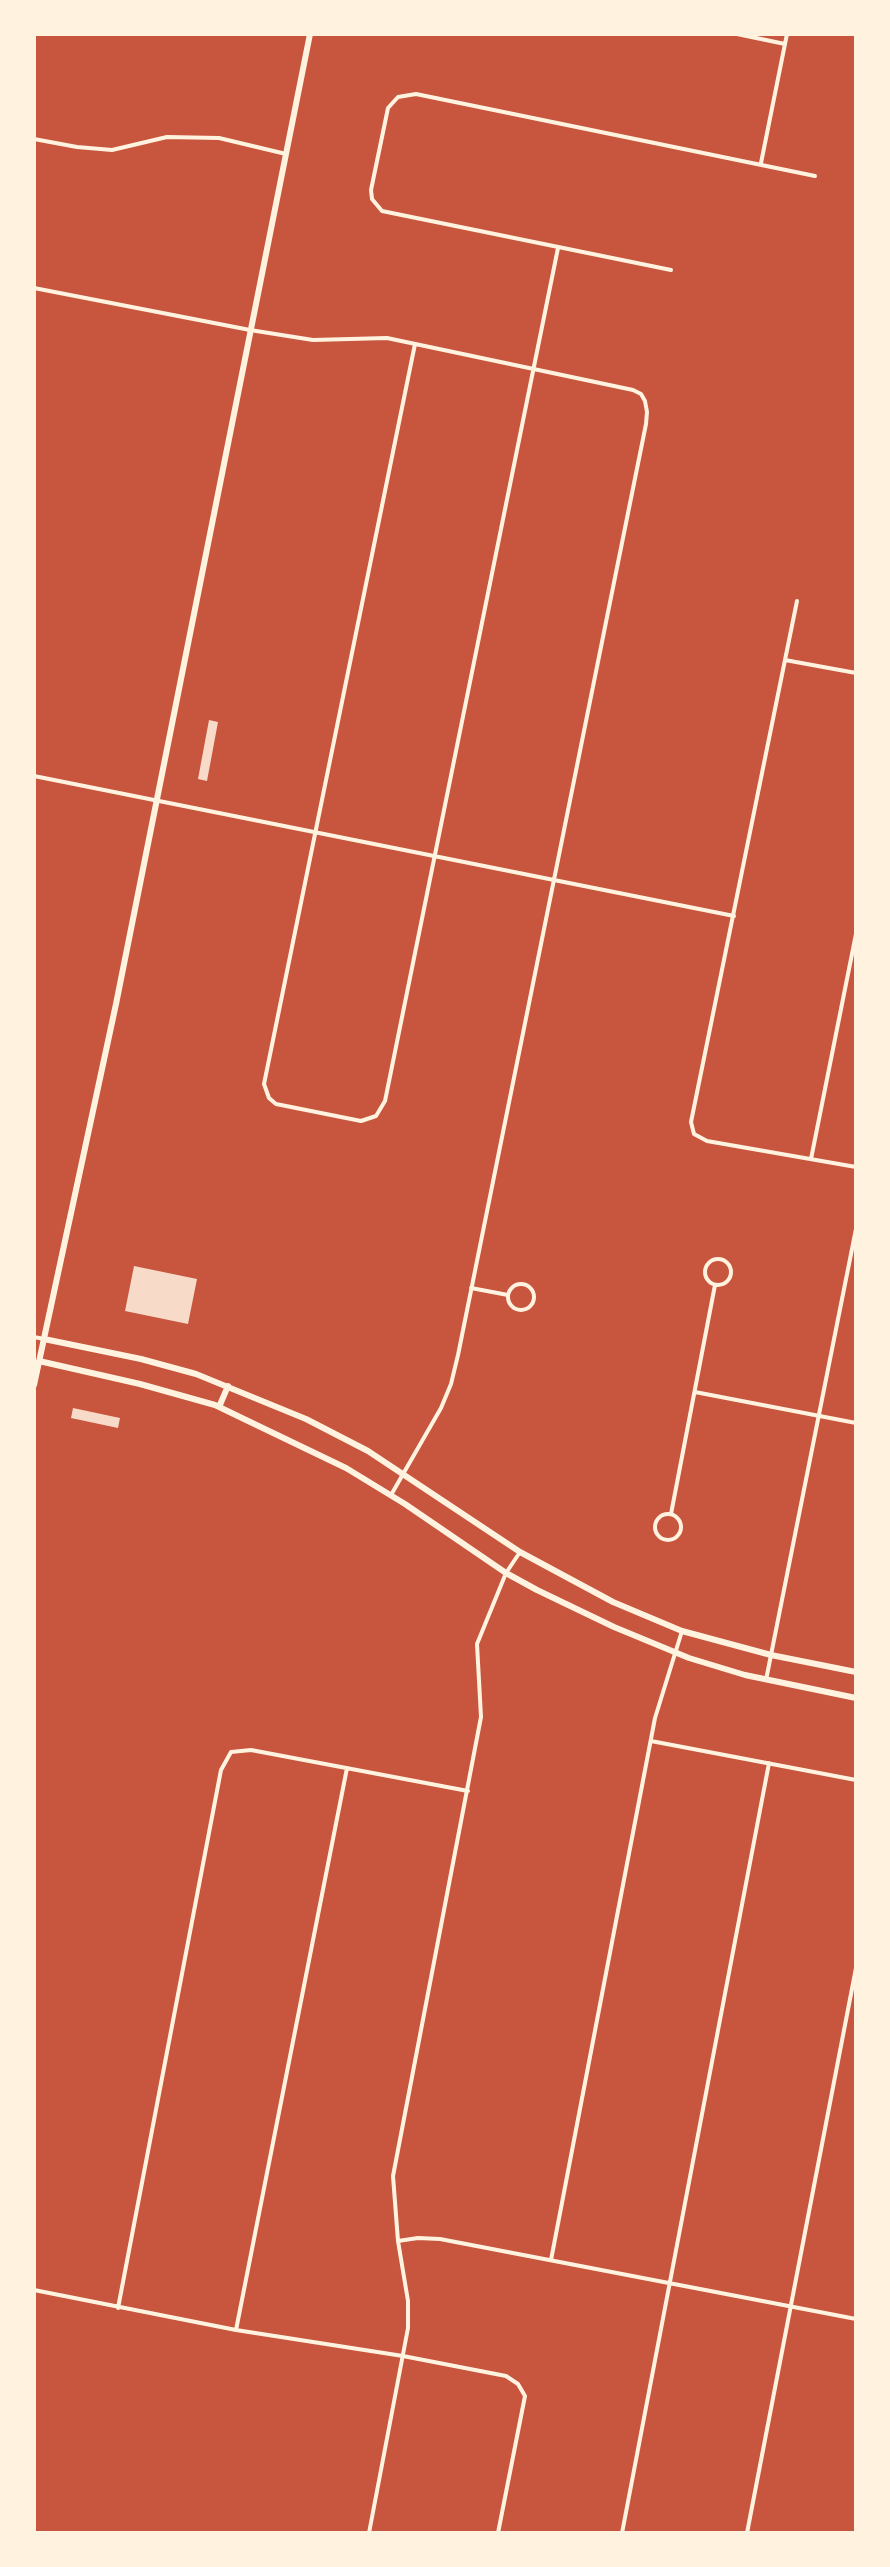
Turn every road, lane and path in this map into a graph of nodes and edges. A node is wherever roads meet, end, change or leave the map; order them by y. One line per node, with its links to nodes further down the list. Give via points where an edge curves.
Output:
1 (310, 34): 6 (main road)
2 (737, 34): 4 (street)
3 (787, 34): 4 (street)
4 (785, 44): 7 (street)
5 (34, 139): 6 (street, via 112,150 167,137 219,138)
6 (286, 154): 12 (main road)
7 (761, 163): 8 (street); 9 (street, via 416,94 392,101 371,190 382,211)
8 (815, 176)
9 (558, 248): 10 (street); 14 (street)
10 (671, 270)
11 (34, 288): 12 (street)
12 (250, 330): 13 (street, via 313,340 368,337); 19 (main road)
13 (415, 344): 14 (street); 20 (street)
14 (533, 369): 21 (street); 22 (street, via 633,390 641,394 647,412)
15 (797, 601): 16 (street)
16 (785, 660): 17 (street); 23 (street)
17 (856, 673)
18 (34, 776): 19 (street)
19 (156, 800): 20 (street); 32 (main road)
20 (317, 831): 21 (street); 21 (street, via 264,1084 276,1104 320,1114 361,1121 381,1110)
21 (436, 855): 22 (street)
22 (553, 881): 23 (street); 29 (street)
23 (734, 916): 25 (street, via 691,1122 694,1134 707,1141)
24 (856, 934): 25 (street)
25 (811, 1159): 26 (street)
26 (856, 1167)
27 (856, 1229): 38 (street)
28 (715, 1285): 28 (street, via 730,1277 730,1268 721,1259 705,1269); 36 (street)
29 (471, 1288): 30 (street); 40 (street, via 451,1384)
30 (509, 1295): 30 (street, via 512,1307 520,1310 528,1309 534,1298 525,1285)
31 (34, 1337): 32 (street)
32 (44, 1339): 33 (main road); 35 (main road, via 141,1359)
33 (36, 1361): 34 (main road); 37 (main road)
34 (34, 1385)
35 (228, 1386): 37 (main road); 40 (main road, via 306,1419)
36 (695, 1392): 38 (street); 42 (street)
37 (219, 1407): 41 (main road)
38 (819, 1416): 39 (street); 47 (street)
39 (856, 1423)
40 (403, 1474): 41 (street); 43 (main road)
41 (391, 1495): 44 (main road)
42 (671, 1514): 42 (street, via 658,1519 655,1527 665,1540 673,1540 681,1530)
43 (520, 1552): 44 (street); 45 (main road, via 613,1602)
44 (506, 1573): 46 (main road); 55 (street, via 477,1644 481,1717)
45 (682, 1631): 46 (street); 47 (main road)
46 (674, 1652): 49 (main road); 51 (street)
47 (771, 1655): 48 (main road); 49 (street)
48 (856, 1672)
49 (766, 1680): 50 (main road)
50 (856, 1698)
51 (651, 1741): 52 (street); 58 (street)
52 (769, 1763): 54 (street); 59 (street)
53 (347, 1768): 55 (street); 62 (street, via 251,1750 231,1752 221,1770); 64 (street)
54 (856, 1780)
55 (468, 1791): 57 (street, via 393,2176)
56 (856, 1968): 61 (street)
57 (398, 2241): 58 (street, via 440,2239); 65 (street, via 408,2301)
58 (551, 2260): 59 (street)
59 (670, 2283): 61 (street); 68 (street)
60 (34, 2290): 62 (street)
61 (791, 2307): 63 (street); 69 (street)
62 (118, 2308): 64 (street)
63 (856, 2319)
64 (236, 2330): 65 (street)
65 (403, 2356): 66 (street); 67 (street, via 506,2376 525,2396)
66 (369, 2533)
67 (498, 2533)
68 (622, 2533)
69 (747, 2533)

